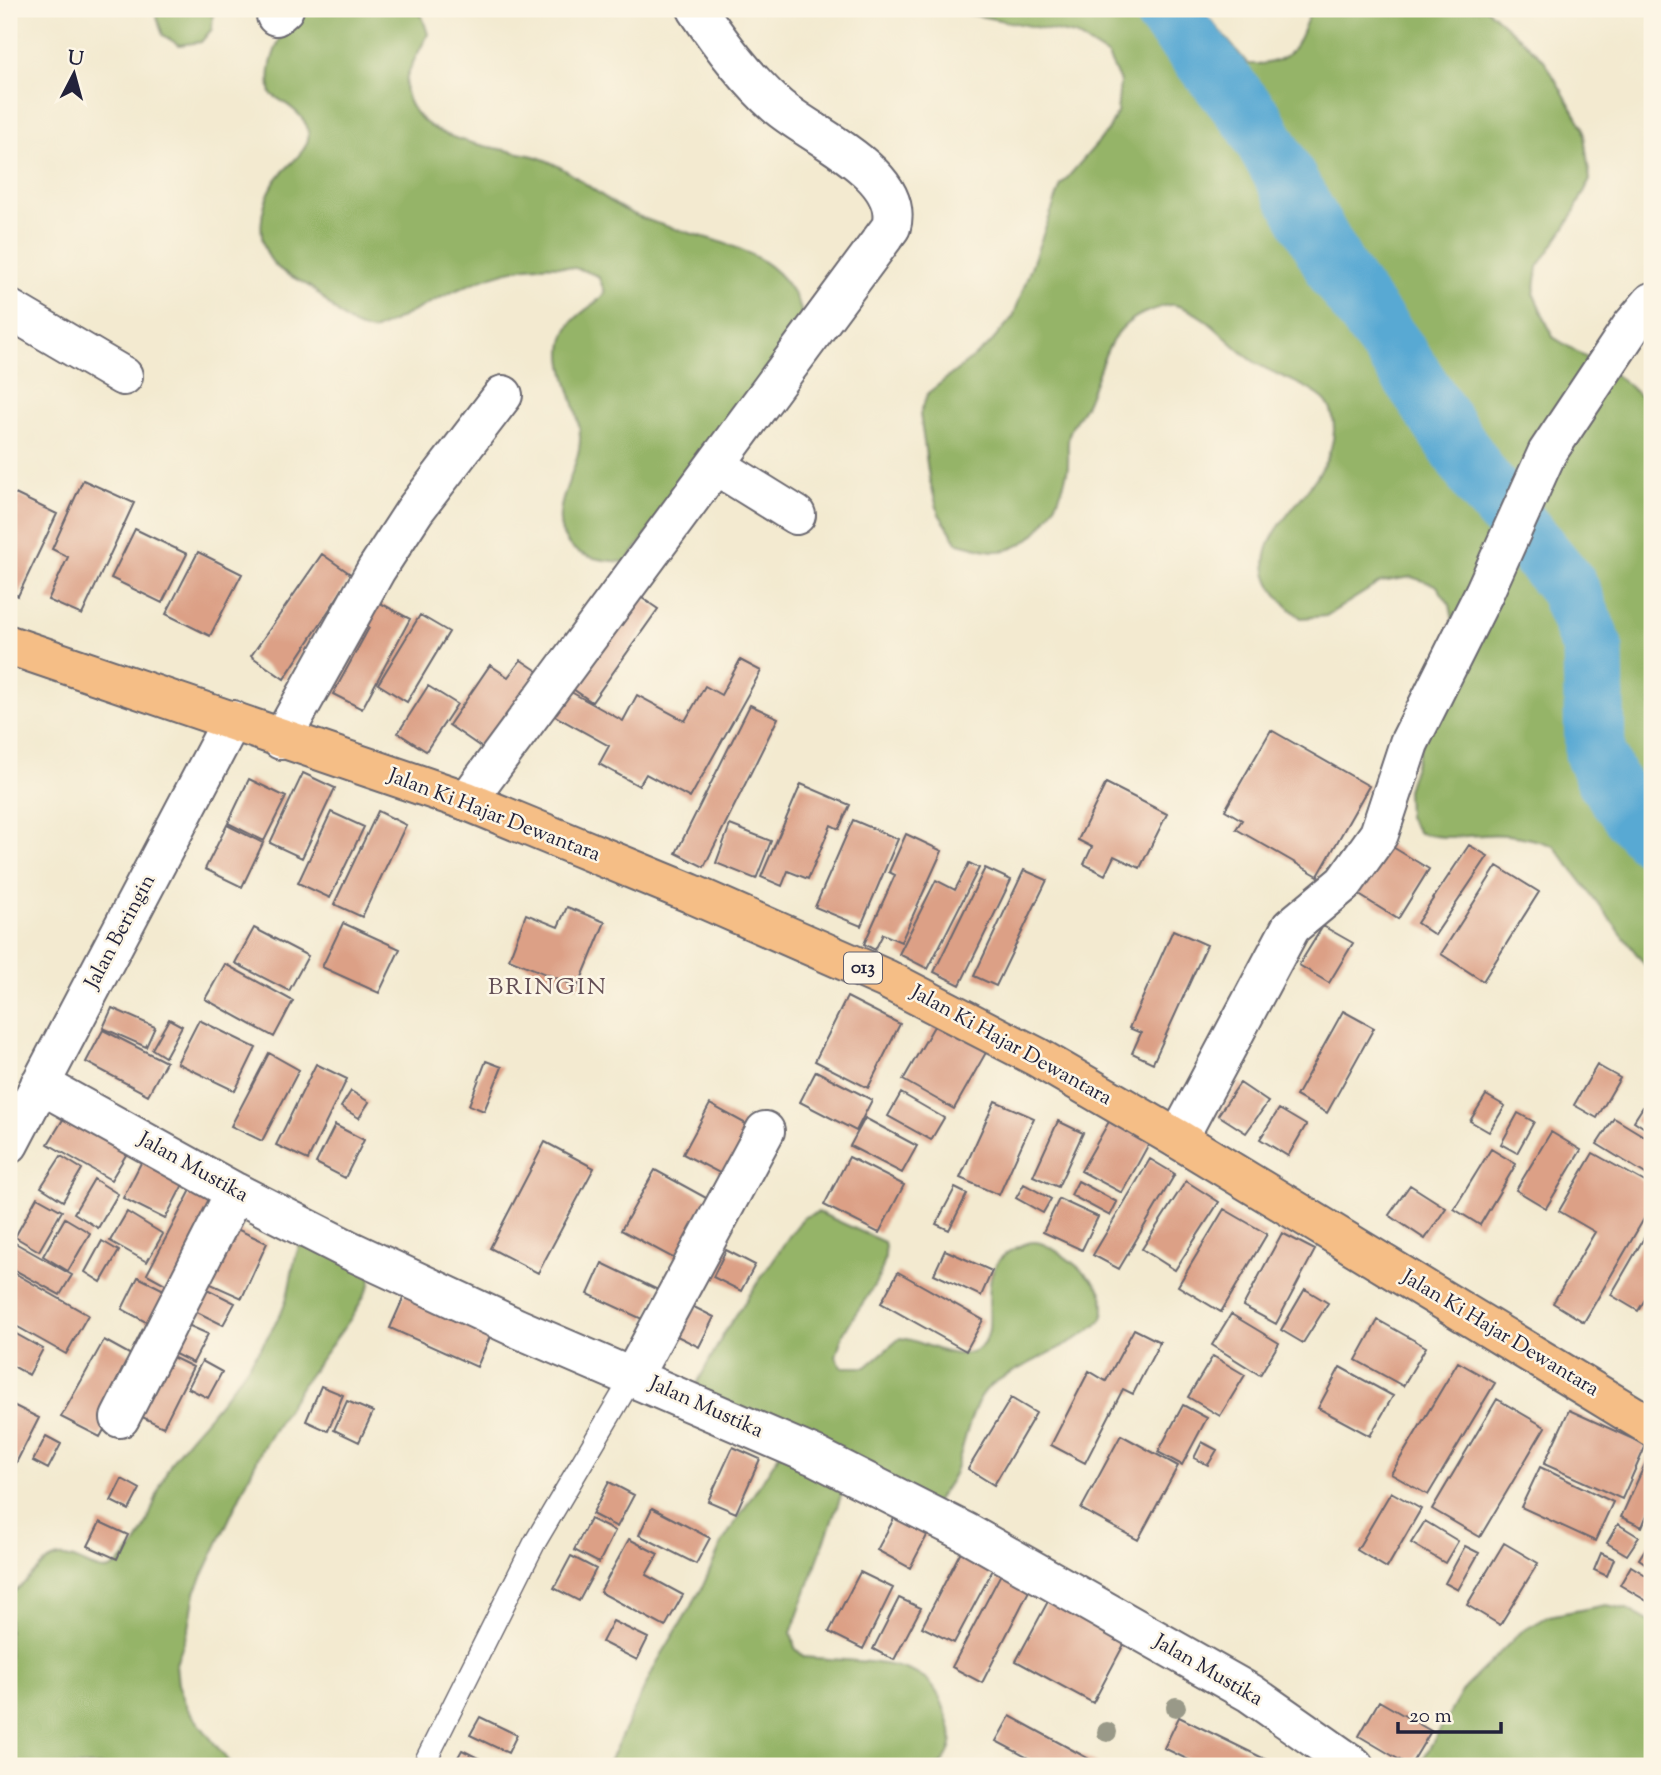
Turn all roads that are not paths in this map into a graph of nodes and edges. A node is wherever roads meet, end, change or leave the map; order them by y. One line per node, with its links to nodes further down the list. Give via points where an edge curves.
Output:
1 (697, 9): 6 (street, via 776,105 857,160 892,200 895,214 891,227)
2 (1652, 302): 14 (street, via 1547,453 1409,743 1379,834 1344,883 1291,927)
3 (9, 309): 4 (street)
4 (123, 376)
5 (503, 395): 10 (street, via 415,509)
6 (717, 466): 7 (street); 11 (street)
7 (796, 515)
8 (9, 645): 9 (main road, Jalan Ki Hajar Dewantara / 013)
9 (232, 720): 10 (main road, Jalan Ki Hajar Dewantara / 013); 12 (street, Jalan Beringin)
10 (281, 740): 11 (main road, Jalan Ki Hajar Dewantara / 013)
11 (467, 801): 14 (main road, Jalan Ki Hajar Dewantara / 013, via 886,979 1037,1057)
12 (40, 1084): 15 (street, Jalan Beringin); 16 (street, Jalan Mustika)
13 (765, 1131): 17 (street)
14 (1178, 1139): 19 (main road, Jalan Ki Hajar Dewantara / 013)
15 (9, 1144)
16 (235, 1192): 17 (street, Jalan Mustika, via 386,1268); 18 (street)
17 (633, 1376): 20 (lane, via 534,1544); 21 (street, Jalan Mustika, via 817,1457 967,1533 1250,1693)
18 (120, 1418)
19 (1652, 1427)
20 (423, 1766)
21 (1354, 1766)

